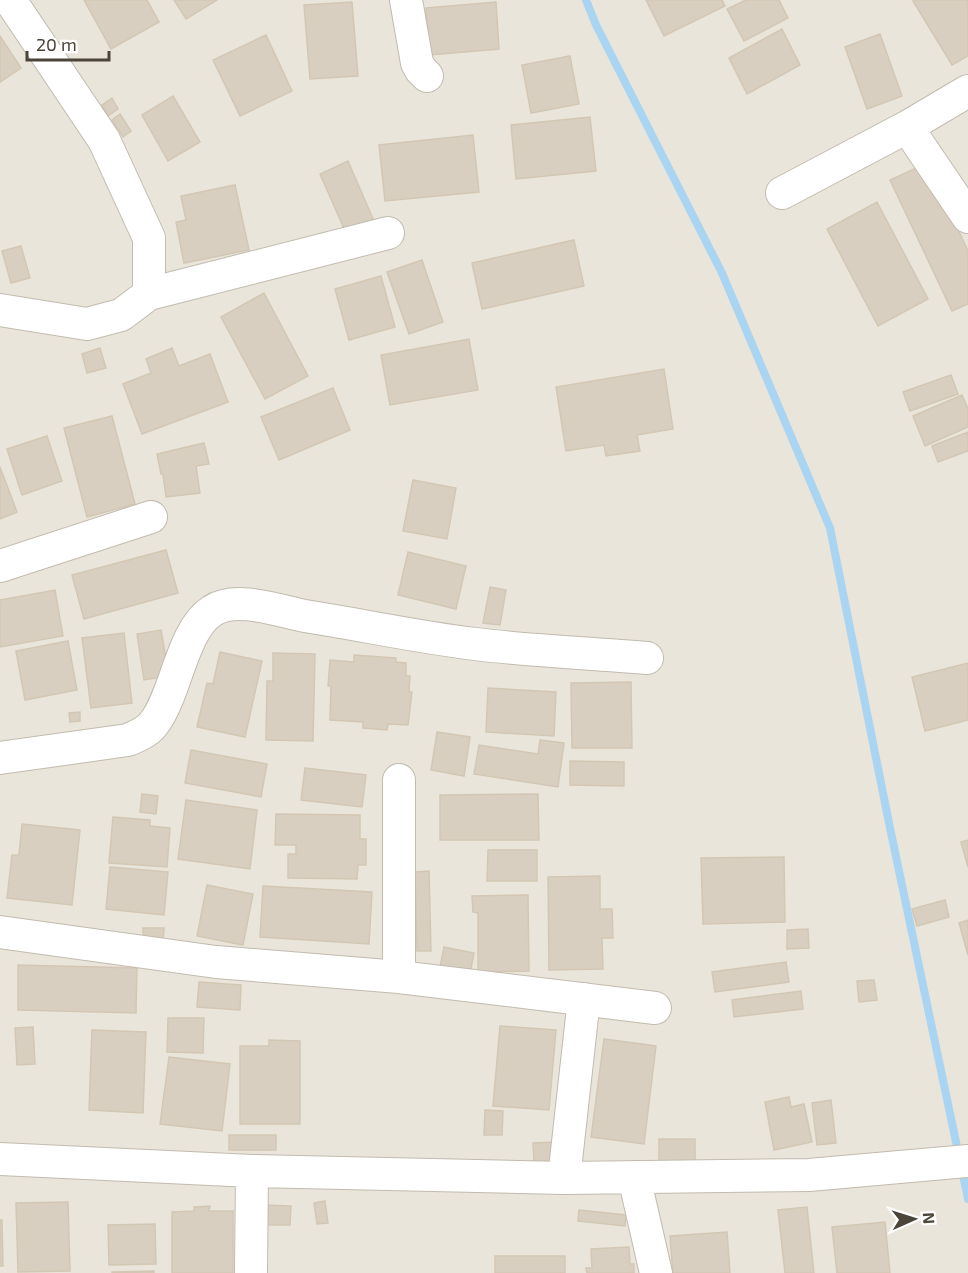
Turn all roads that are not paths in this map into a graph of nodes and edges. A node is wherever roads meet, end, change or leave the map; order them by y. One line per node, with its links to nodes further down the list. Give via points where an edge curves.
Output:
1 (10, 0): 9 (street, via 104,140 149,238)
2 (406, 0): 3 (street, via 417,63)
3 (428, 76)
4 (968, 91): 5 (street)
5 (907, 127): 6 (street); 7 (street)
6 (782, 193)
7 (968, 217)
8 (388, 233): 9 (street)
9 (149, 294): 10 (street, via 121,315 87,324)
10 (0, 310)
11 (151, 517): 12 (street)
12 (0, 566)
13 (647, 658): 14 (street, via 475,644 292,614 261,605 234,605 212,611 195,630 163,708 144,733 128,740)
14 (0, 758)
15 (399, 780): 17 (street)
16 (0, 932): 17 (street, via 216,962)
17 (399, 977): 18 (street)
18 (584, 999): 19 (street); 24 (street)
19 (655, 1008)
20 (0, 1159): 22 (street)
21 (968, 1161): 23 (street, via 809,1175)
22 (252, 1171): 24 (street); 25 (street)
23 (634, 1177): 24 (street); 26 (street)
24 (564, 1178)
25 (251, 1273)
26 (656, 1273)

